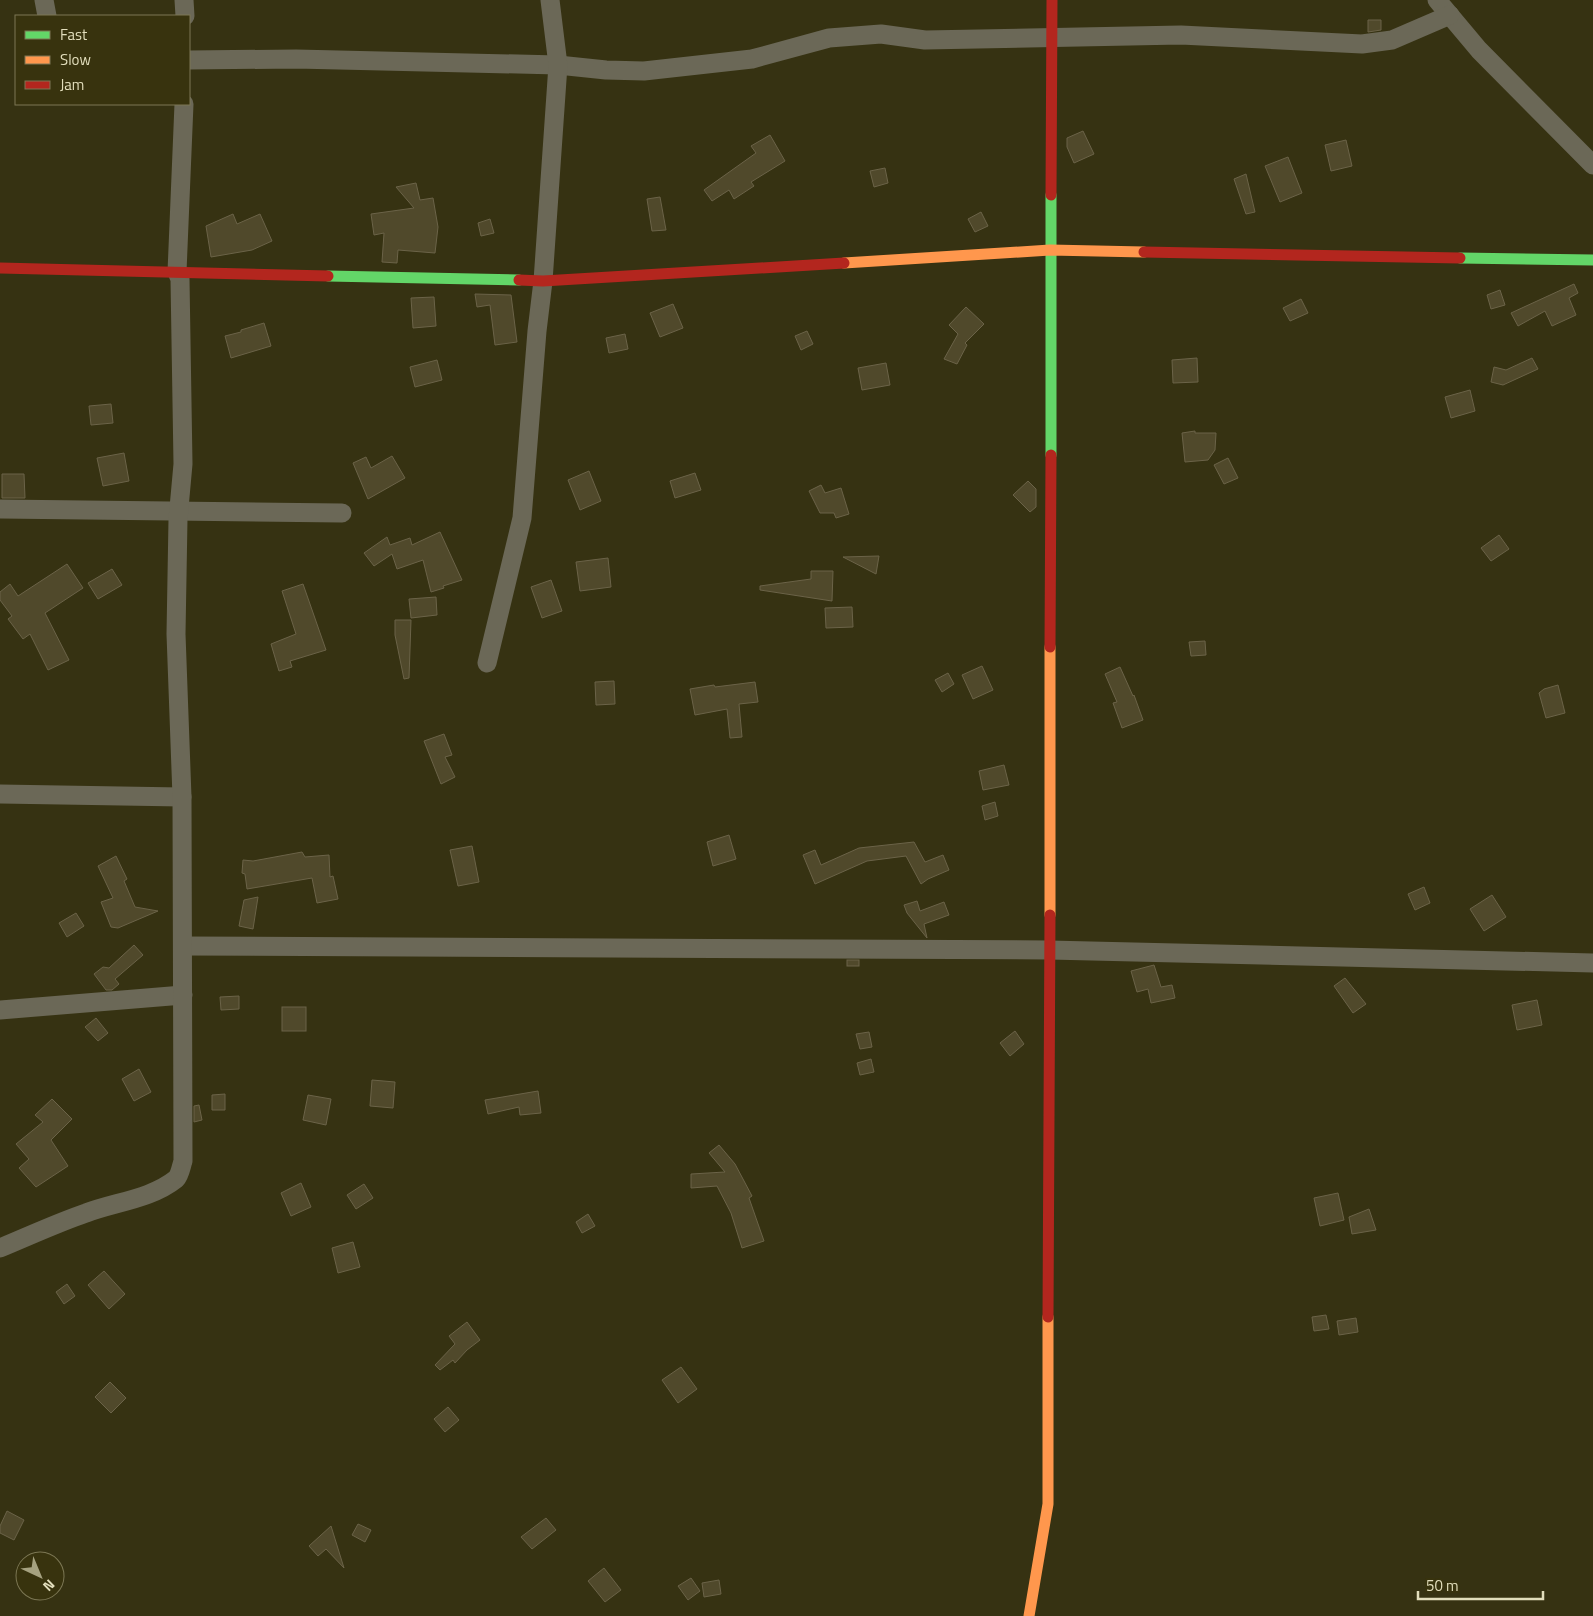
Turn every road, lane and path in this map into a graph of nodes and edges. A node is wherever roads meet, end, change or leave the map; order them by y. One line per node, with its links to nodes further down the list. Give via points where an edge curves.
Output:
1 (44, 0): 6 (street)
2 (184, 0): 7 (street)
3 (550, 0): 11 (street)
4 (1052, 0): 9 (street)
5 (1437, 0): 8 (street)
6 (47, 15)
7 (185, 15)
8 (1450, 15): 9 (street, via 1392,40 1362,44 1181,35); 13 (street, via 1479,50)
9 (1050, 37): 11 (street, via 926,40 881,34 829,38 752,59 644,71); 14 (street)
10 (190, 60): 11 (street)
11 (558, 65): 18 (street)
12 (184, 105): 17 (street)
13 (1593, 165)
14 (1050, 250): 15 (street); 18 (street); 26 (street)
15 (1593, 260)
16 (0, 268): 17 (street)
17 (177, 272): 18 (street); 20 (street, via 180,279 183,464)
18 (543, 280): 22 (street, via 522,518)
19 (0, 509): 20 (street)
20 (178, 510): 21 (street); 24 (street, via 176,634)
21 (342, 513)
22 (487, 663)
23 (0, 794): 24 (street)
24 (182, 797): 25 (street)
25 (183, 946): 26 (street); 28 (street)
26 (1049, 950): 27 (street); 31 (street, via 1048,1504)
27 (1593, 963)
28 (183, 995): 29 (street); 30 (street, via 183,1162 178,1177 138,1198 63,1221)
29 (0, 1010)
30 (0, 1248)
31 (1029, 1616)

